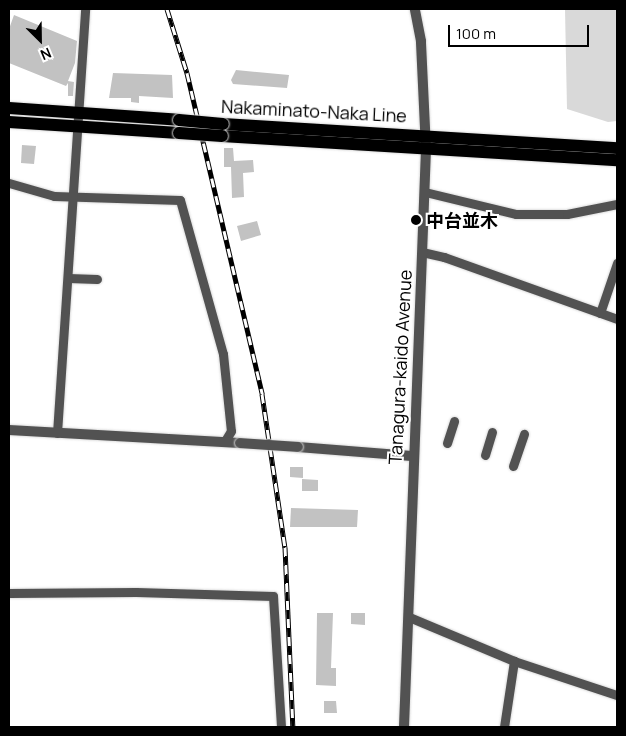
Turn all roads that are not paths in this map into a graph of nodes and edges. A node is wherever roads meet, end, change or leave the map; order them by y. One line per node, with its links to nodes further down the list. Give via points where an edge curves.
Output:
1 (86, 9): 4 (street)
2 (416, 9): 7 (street, Tanagura-kaido Avenue)
3 (9, 108): 4 (main road, Nakaminato-Naka Line)
4 (80, 120): 5 (main road, Nakaminato-Naka Line); 6 (main road, Nakaminato-Naka Line, bridge); 13 (street)
5 (9, 122)
6 (223, 130): 7 (main road, Nakaminato-Naka Line); 9 (main road, Nakaminato-Naka Line)
7 (426, 135): 8 (main road, Nakaminato-Naka Line); 9 (street, Tanagura-kaido Avenue)
8 (617, 148)
9 (426, 149): 10 (main road, Nakaminato-Naka Line); 12 (street, Tanagura-kaido Avenue)
10 (617, 160)
11 (9, 183): 13 (street, via 54,196)
12 (425, 192): 14 (street, via 516,214 567,214); 15 (street, Tanagura-kaido Avenue)
13 (74, 197): 17 (street); 26 (street, via 180,200 222,354 231,431)
14 (617, 204)
15 (422, 252): 19 (street); 29 (street, Tanagura-kaido Avenue)
16 (617, 263): 19 (street)
17 (68, 278): 18 (street); 24 (street)
18 (97, 279)
19 (600, 313): 20 (street)
20 (617, 319)
21 (454, 421): 27 (street)
22 (9, 430): 24 (street)
23 (492, 432): 28 (street)
24 (57, 433): 26 (street)
25 (524, 434): 30 (street)
26 (224, 442): 29 (street, bridge)
27 (447, 442)
28 (485, 455)
29 (412, 456): 32 (street, Tanagura-kaido Avenue)
30 (513, 466)
31 (9, 594): 35 (street, via 136,592 273,596)
32 (409, 617): 33 (street); 36 (street, Tanagura-kaido Avenue)
33 (514, 661): 34 (street); 37 (street)
34 (617, 695)
35 (281, 727)
36 (404, 727)
37 (504, 727)

